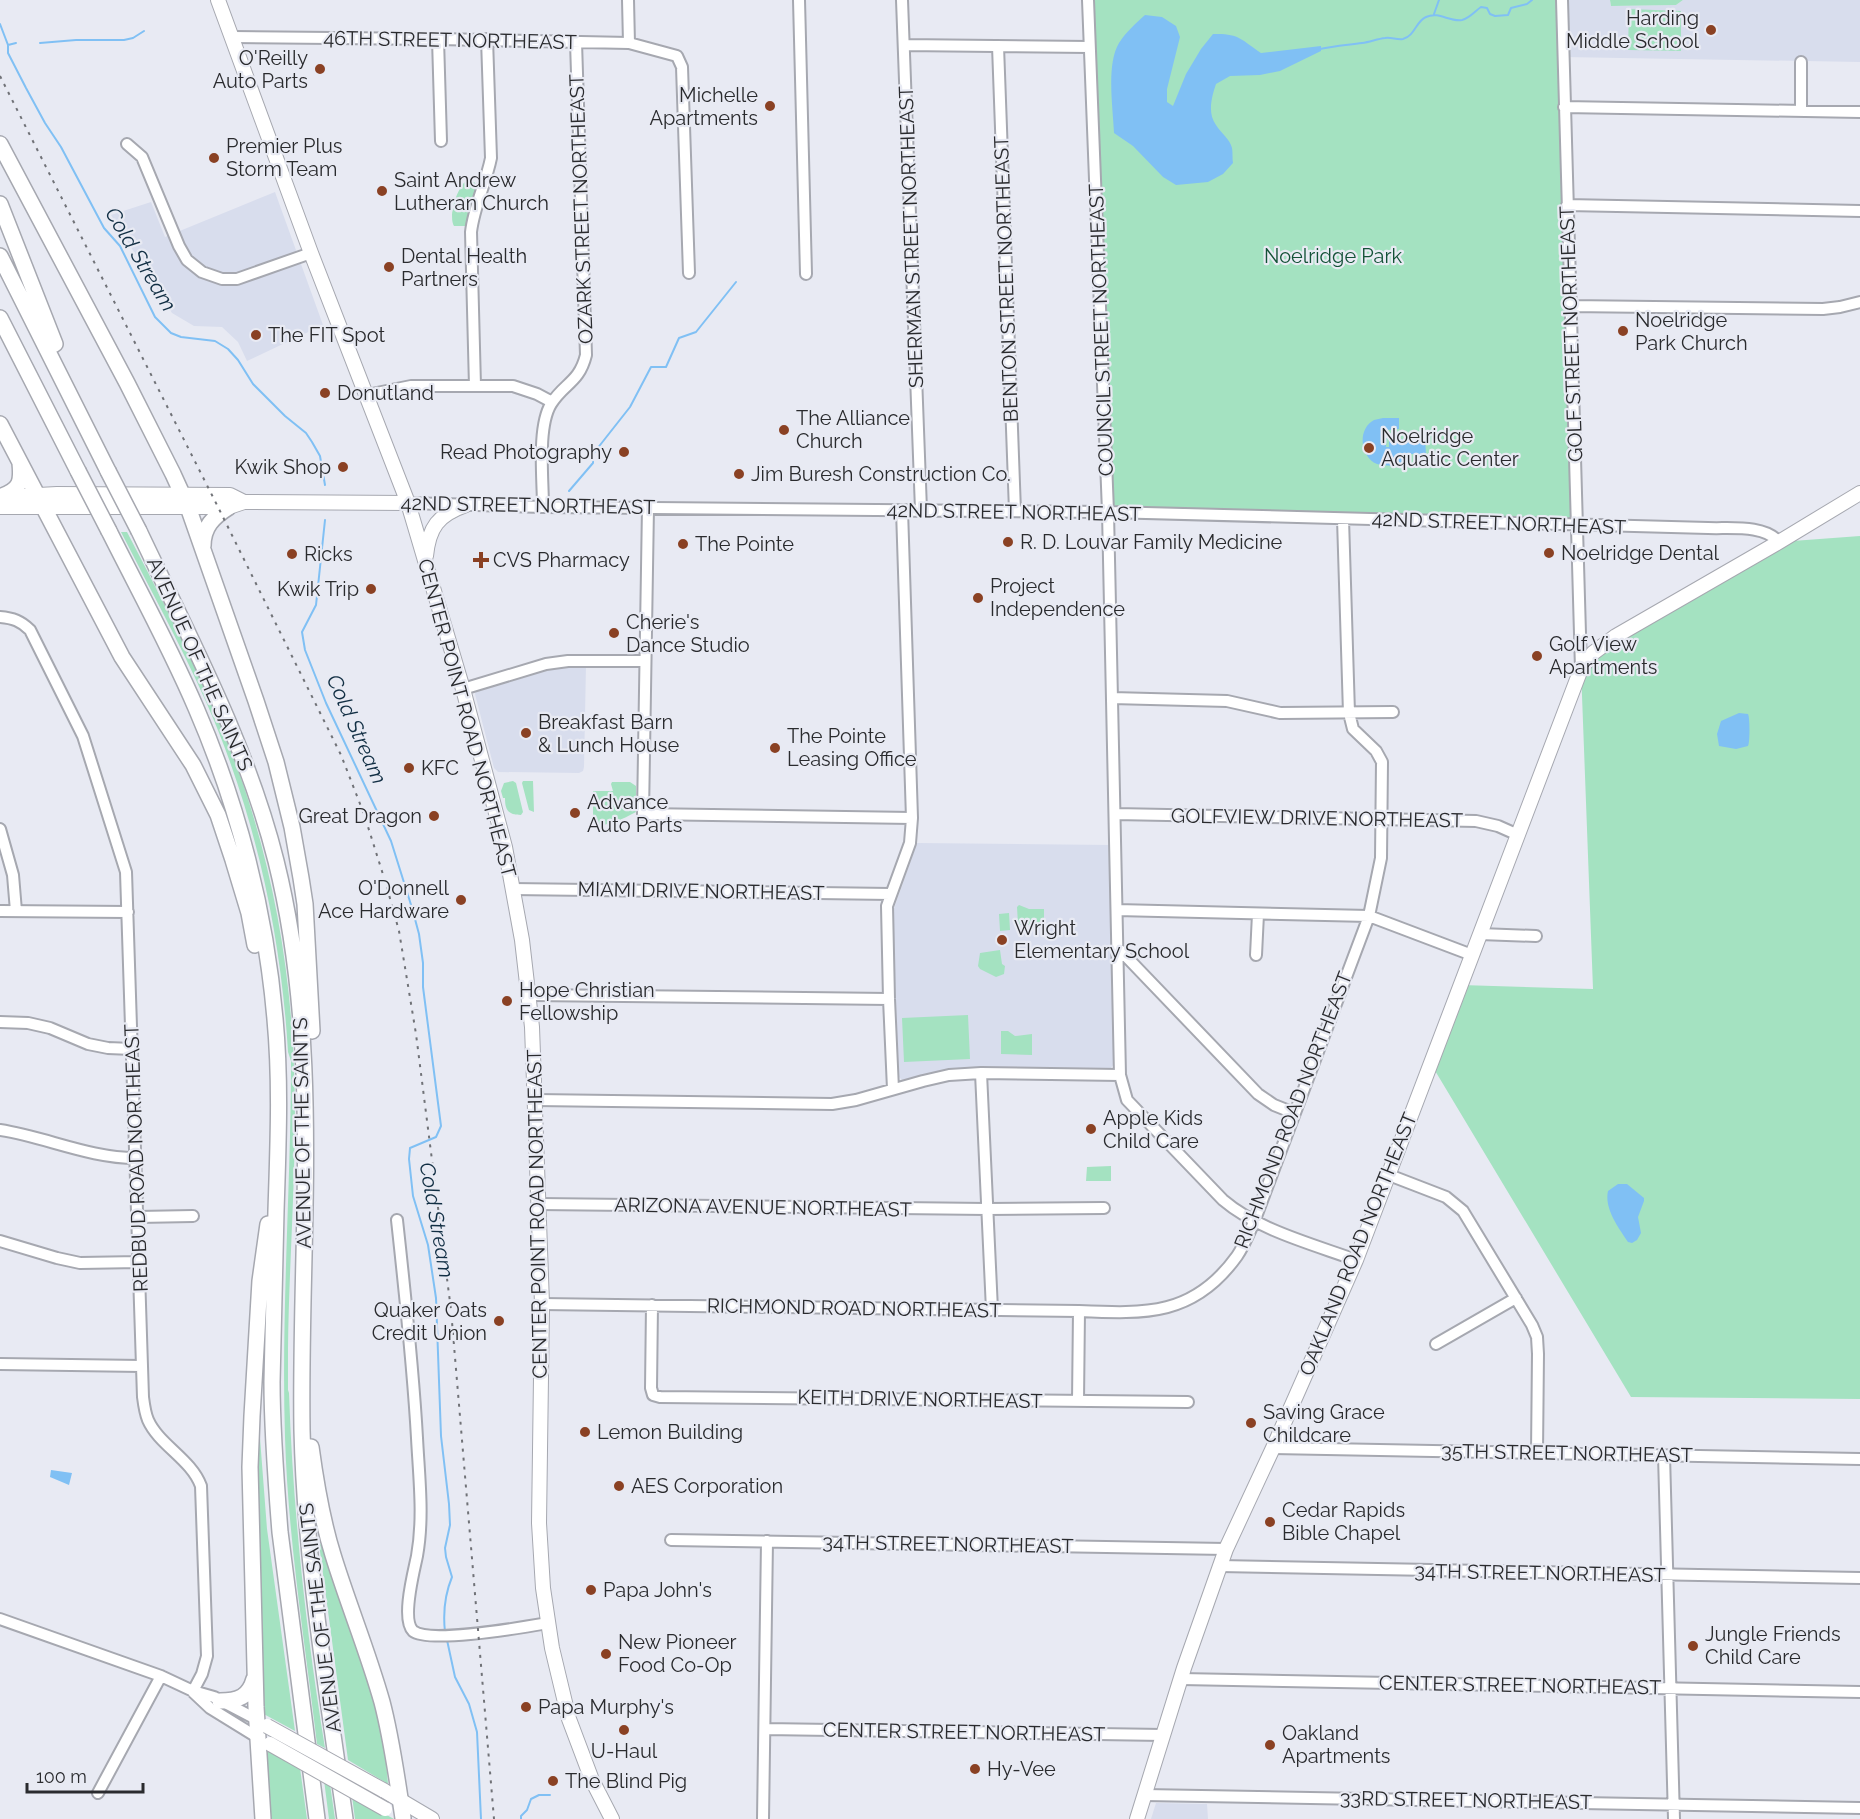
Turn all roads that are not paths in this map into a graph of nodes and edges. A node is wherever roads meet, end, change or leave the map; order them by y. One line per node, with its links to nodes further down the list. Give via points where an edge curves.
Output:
1 (218, 0): 7 (main road, CENTER POINT ROAD NORTHEAST)
2 (628, 0): 11 (street)
3 (800, 0): 28 (street)
4 (902, 0): 12 (street, SHERMAN STREET NORTHEAST)
5 (1088, 0): 14 (street, COUNCIL STREET NORTHEAST)
6 (1562, 0): 16 (street, GOLF STREET NORTHEAST)
7 (232, 37): 8 (street, 46TH STREET NORTHEAST); 25 (main road, CENTER POINT ROAD NORTHEAST)
8 (438, 39): 9 (street, 46TH STREET NORTHEAST); 19 (street)
9 (487, 39): 10 (street, 46TH STREET NORTHEAST); 32 (street, via 490,158 471,232)
10 (576, 42): 11 (street, 46TH STREET NORTHEAST); 34 (street, OZARK STREET NORTHEAST, via 586,355 579,374)
11 (629, 43): 27 (street, 46TH STREET NORTHEAST, via 677,56 682,67)
12 (904, 45): 13 (street); 49 (street, SHERMAN STREET NORTHEAST)
13 (998, 46): 14 (street); 50 (street, BENTON STREET NORTHEAST)
14 (1089, 47): 51 (street, COUNCIL STREET NORTHEAST)
15 (1801, 62): 17 (street)
16 (1564, 107): 17 (street); 23 (street, GOLF STREET NORTHEAST)
17 (1801, 111): 18 (street)
18 (1860, 112)
19 (441, 141)
20 (0, 144): 41 (highway)
21 (127, 144): 25 (street, via 142,157 187,260 202,272 237,279)
22 (0, 204): 35 (highway)
23 (1567, 205): 24 (street); 30 (street, GOLF STREET NORTHEAST)
24 (1860, 211)
25 (311, 253): 33 (main road, CENTER POINT ROAD NORTHEAST)
26 (0, 256): 35 (highway, AVENUE OF THE SAINTS)
27 (689, 273)
28 (806, 274)
29 (1860, 302): 30 (street, via 1823,309)
30 (1570, 306): 53 (street, GOLF STREET NORTHEAST)
31 (0, 318): 84 (highway, AVENUE OF THE SAINTS, bridge, via 196,708 218,762 256,897)
32 (475, 386): 33 (street, via 411,386); 34 (street, via 513,386)
33 (367, 396): 42 (main road, CENTER POINT ROAD NORTHEAST)
34 (552, 402): 46 (street, OZARK STREET NORTHEAST, via 543,432)
35 (85, 422): 90 (highway, AVENUE OF THE SAINTS, bridge, via 245,759 276,860 297,969)
36 (0, 424): 37 (highway)
37 (20, 463): 39 (highway, via 22,478 17,487); 40 (highway)
38 (1860, 493): 54 (main road)
39 (0, 497): 40 (main road, 42ND STREET NORTHEAST)
40 (40, 501): 41 (main road, 42ND STREET NORTHEAST); 45 (main road, 42ND STREET NORTHEAST); 84 (highway, via 122,657 193,765 218,815 246,902)
41 (185, 501): 43 (main road, 42ND STREET NORTHEAST); 55 (highway)
42 (408, 503): 43 (main road, 42ND STREET NORTHEAST); 44 (street, 42ND STREET NORTHEAST); 56 (main road, CENTER POINT ROAD NORTHEAST)
43 (237, 505): 55 (highway, via 214,518 206,528)
44 (466, 505): 46 (street, 42ND STREET NORTHEAST); 56 (main road, via 446,513 435,525)
45 (0, 507)
46 (543, 507): 47 (street, 42ND STREET NORTHEAST)
47 (648, 507): 48 (street, 42ND STREET NORTHEAST); 58 (street)
48 (902, 510): 49 (street, 42ND STREET NORTHEAST); 65 (street)
49 (921, 510): 50 (street, 42ND STREET NORTHEAST)
50 (1015, 511): 51 (street, 42ND STREET NORTHEAST)
51 (1108, 512): 52 (street, 42ND STREET NORTHEAST); 61 (street, COUNCIL STREET NORTHEAST)
52 (1343, 519): 53 (street, 42ND STREET NORTHEAST); 63 (street, RICHMOND ROAD NORTHEAST)
53 (1576, 526): 54 (street, 42ND STREET NORTHEAST, via 1746,529 1772,535); 59 (street, GOLF STREET NORTHEAST)
54 (1779, 542): 59 (main road, via 1616,636 1593,653)
55 (202, 552): 90 (highway, via 276,762 294,837 305,904 313,1050)
56 (425, 561): 60 (main road, CENTER POINT ROAD NORTHEAST)
57 (0, 616): 74 (street, REDBUD ROAD NORTHEAST, via 12,618 30,630 83,736 123,858)
58 (645, 661): 60 (street, via 546,664); 65 (street, via 643,814)
59 (1581, 669): 68 (main road, OAKLAND ROAD NORTHEAST)
60 (463, 689): 69 (main road, CENTER POINT ROAD NORTHEAST, via 505,847)
61 (1112, 698): 63 (street, via 1227,701 1280,713); 64 (street, COUNCIL STREET NORTHEAST)
62 (1393, 712): 63 (street)
63 (1348, 713): 66 (street, RICHMOND ROAD NORTHEAST, via 1353,729 1382,762)
64 (1115, 814): 66 (street, GOLFVIEW DRIVE NORTHEAST); 71 (street, COUNCIL STREET NORTHEAST)
65 (912, 818): 70 (street, via 910,843)
66 (1382, 820): 68 (street, GOLFVIEW DRIVE NORTHEAST, via 1476,821); 76 (street, RICHMOND ROAD NORTHEAST, via 1381,858)
67 (0, 829): 73 (street, via 13,875)
68 (1516, 834): 77 (main road, OAKLAND ROAD NORTHEAST)
69 (512, 889): 70 (street, MIAMI DRIVE NORTHEAST); 82 (main road, CENTER POINT ROAD NORTHEAST)
70 (891, 894): 83 (street, via 887,906)
71 (1117, 910): 75 (street); 79 (street, COUNCIL STREET NORTHEAST)
72 (0, 911): 73 (street)
73 (16, 911): 74 (street)
74 (128, 912): 86 (street, REDBUD ROAD NORTHEAST)
75 (1257, 914): 76 (street); 80 (street)
76 (1369, 916): 81 (street); 92 (street, RICHMOND ROAD NORTHEAST)
77 (1480, 934): 78 (street); 81 (main road, OAKLAND ROAD NORTHEAST)
78 (1536, 936)
79 (1118, 948): 88 (street, COUNCIL STREET NORTHEAST); 92 (street, via 1258,1094)
80 (1256, 955)
81 (1472, 955): 95 (main road, OAKLAND ROAD NORTHEAST)
82 (530, 995): 83 (street); 91 (main road, CENTER POINT ROAD NORTHEAST)
83 (889, 999): 89 (street)
84 (275, 1020): 96 (highway, AVENUE OF THE SAINTS)
85 (0, 1022): 86 (street, via 28,1023 88,1044)
86 (132, 1049): 94 (street, REDBUD ROAD NORTHEAST)
87 (981, 1073): 88 (street); 89 (street, via 949,1075); 99 (street)
88 (1120, 1075): 103 (street, COUNCIL STREET NORTHEAST, via 1127,1100 1223,1200)
89 (893, 1089): 91 (street, via 832,1104)
90 (306, 1100): 115 (highway, AVENUE OF THE SAINTS)
91 (536, 1100): 97 (main road, CENTER POINT ROAD NORTHEAST)
92 (1294, 1113): 103 (street, RICHMOND ROAD NORTHEAST)
93 (0, 1130): 94 (street, via 115,1158)
94 (136, 1158): 101 (street, REDBUD ROAD NORTHEAST)
95 (1389, 1175): 105 (main road, OAKLAND ROAD NORTHEAST); 107 (street, via 1446,1197 1463,1211)
96 (277, 1186): 131 (highway, via 260,1281 252,1416); 146 (highway, AVENUE OF THE SAINTS, via 272,1383 276,1487)
97 (539, 1204): 99 (street, ARIZONA AVENUE NORTHEAST); 108 (main road, CENTER POINT ROAD NORTHEAST)
98 (1104, 1208): 99 (street, ARIZONA AVENUE NORTHEAST)
99 (987, 1209): 110 (street)
100 (193, 1216): 101 (street)
101 (138, 1217): 106 (street, REDBUD ROAD NORTHEAST)
102 (398, 1220): 129 (street, via 421,1505 408,1619 413,1630 429,1636)
103 (1254, 1222): 105 (street, COUNCIL STREET NORTHEAST); 111 (street, RICHMOND ROAD NORTHEAST, via 1239,1254 1222,1275 1178,1304 1128,1313)
104 (0, 1241): 106 (street, via 80,1263)
105 (1356, 1260): 118 (main road, OAKLAND ROAD NORTHEAST)
106 (139, 1262): 114 (street, REDBUD ROAD NORTHEAST)
107 (1516, 1298): 112 (street); 119 (street, via 1537,1337)
108 (542, 1304): 109 (street, RICHMOND ROAD NORTHEAST); 129 (main road, CENTER POINT ROAD NORTHEAST, via 539,1524)
109 (652, 1305): 110 (street, RICHMOND ROAD NORTHEAST); 116 (street, KEITH DRIVE NORTHEAST, via 651,1388 653,1395 660,1397)
110 (992, 1310): 111 (street, RICHMOND ROAD NORTHEAST)
111 (1079, 1311): 116 (street)
112 (1436, 1344)
113 (0, 1364): 114 (street)
114 (142, 1366): 134 (street, REDBUD ROAD NORTHEAST, via 149,1422 198,1477 201,1486 207,1656)
115 (302, 1379): 142 (highway, via 323,1517 381,1700); 147 (highway, AVENUE OF THE SAINTS, via 310,1555)
116 (1078, 1401): 117 (street, KEITH DRIVE NORTHEAST)
117 (1188, 1402)
118 (1273, 1448): 119 (street, 35TH STREET NORTHEAST); 124 (main road, OAKLAND ROAD NORTHEAST)
119 (1537, 1452): 120 (street, 35TH STREET NORTHEAST)
120 (1664, 1455): 121 (street, 35TH STREET NORTHEAST); 126 (street)
121 (1860, 1459)
122 (671, 1540): 123 (street, 34TH STREET NORTHEAST)
123 (768, 1541): 124 (street, 34TH STREET NORTHEAST); 137 (street)
124 (1226, 1549): 125 (main road, OAKLAND ROAD NORTHEAST)
125 (1220, 1566): 126 (street, 34TH STREET NORTHEAST); 132 (main road, OAKLAND ROAD NORTHEAST)
126 (1668, 1575): 127 (street, 34TH STREET NORTHEAST); 133 (street)
127 (1860, 1578)
128 (0, 1619): 130 (street)
129 (548, 1623): 150 (main road, CENTER POINT ROAD NORTHEAST, via 569,1719)
130 (160, 1676): 134 (street); 140 (street)
131 (255, 1676): 136 (highway, via 245,1695); 138 (highway)
132 (1181, 1679): 133 (street, CENTER STREET NORTHEAST); 139 (main road, OAKLAND ROAD NORTHEAST)
133 (1669, 1688): 135 (street, CENTER STREET NORTHEAST); 143 (street)
134 (193, 1691): 136 (street); 138 (street, via 210,1708)
135 (1860, 1692)
136 (220, 1701): 138 (street)
137 (765, 1729): 139 (street, CENTER STREET NORTHEAST); 151 (street)
138 (262, 1732): 142 (main road, bridge); 145 (highway); 148 (main road, bridge)
139 (1163, 1735): 141 (main road, OAKLAND ROAD NORTHEAST)
140 (98, 1793)
141 (1145, 1795): 143 (street, 33RD STREET NORTHEAST); 152 (main road, OAKLAND ROAD NORTHEAST)
142 (400, 1800): 148 (highway); 149 (main road)
143 (1673, 1803): 144 (street, 33RD STREET NORTHEAST); 153 (street)
144 (1856, 1811)
145 (263, 1819)
146 (317, 1819)
147 (345, 1819)
148 (404, 1819)
149 (432, 1819)
150 (612, 1819)
151 (763, 1819)
152 (1137, 1819)
153 (1674, 1819)

